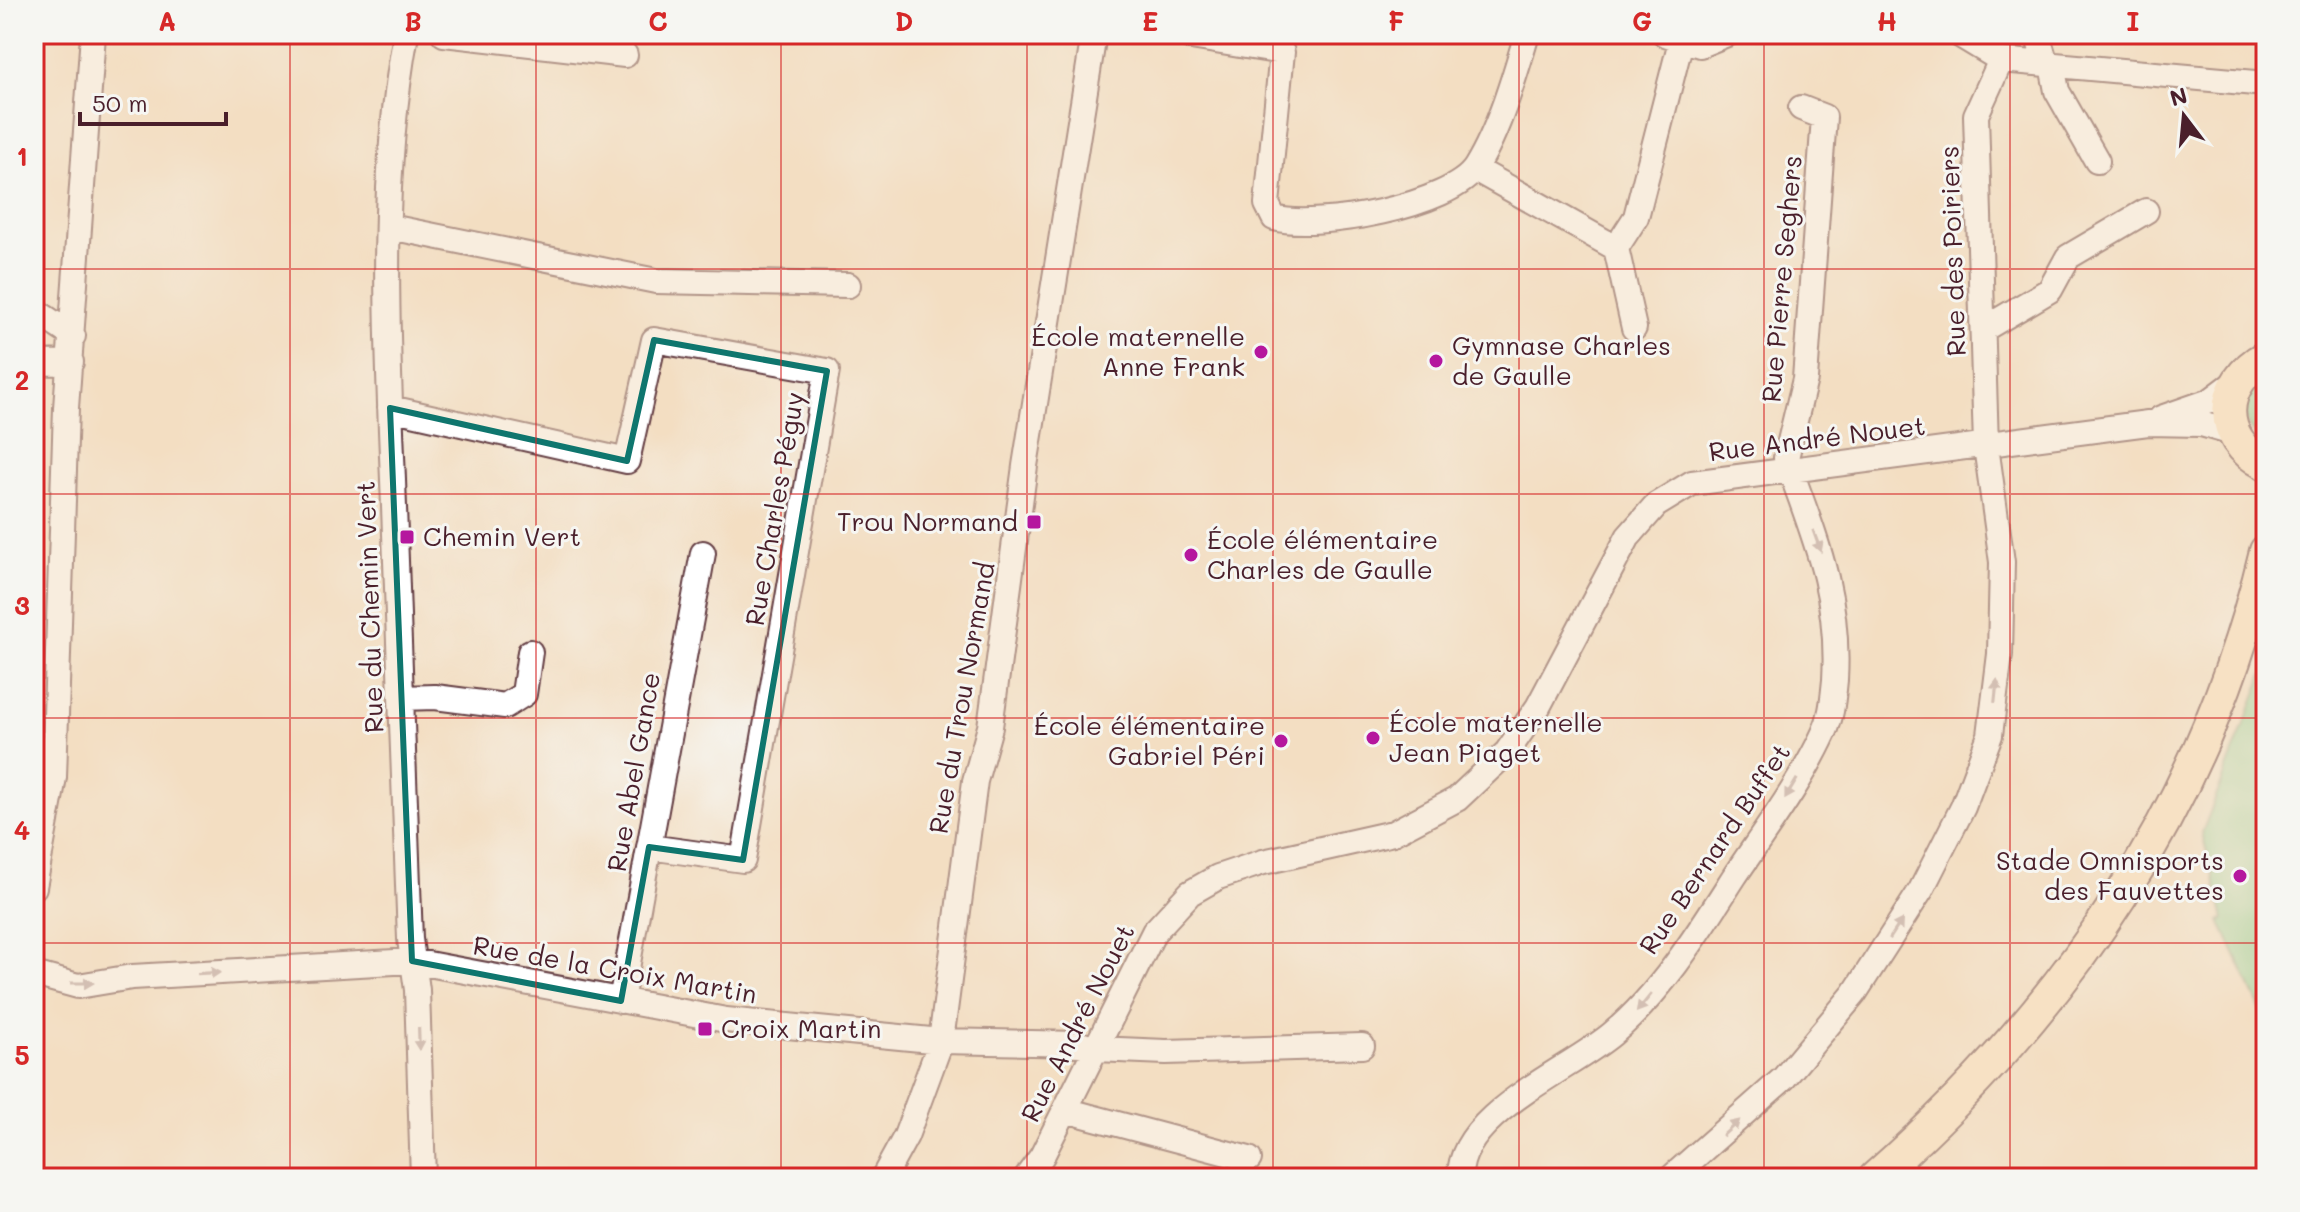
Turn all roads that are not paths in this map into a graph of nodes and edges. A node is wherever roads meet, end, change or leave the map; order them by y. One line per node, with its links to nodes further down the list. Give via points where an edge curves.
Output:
1 (93, 34): 26 (street)
2 (406, 34): 20 (street, Rue du Chemin Vert, via 397,84)
3 (444, 34): 12 (street)
4 (1191, 34): 18 (street, via 1282,52 1267,204 1274,218 1289,223 1357,217 1440,193)
5 (1527, 34): 18 (street)
6 (1727, 34): 11 (street, via 1700,45)
7 (1958, 34): 13 (street)
8 (1994, 34): 13 (street)
9 (2037, 34): 14 (street)
10 (1089, 35): 45 (street, Rue du Trou Normand, via 990,727 975,781)
11 (1673, 37): 21 (street, via 1636,217)
12 (625, 55)
13 (2001, 60): 14 (street); 25 (street, Rue des Poiriers, via 1976,115)
14 (2049, 64): 15 (street); 17 (street, via 2057,91)
15 (2266, 84)
16 (1801, 108): 34 (street, Rue Pierre Seghers, via 1824,117 1805,379 1786,458)
17 (2097, 161)
18 (1475, 169): 21 (street)
19 (2146, 211): 25 (street, via 2068,257 2050,290)
20 (390, 227): 22 (street, via 656,281); 30 (street, Rue du Chemin Vert)
21 (1616, 248): 24 (street)
22 (848, 285)
23 (34, 310): 26 (street)
24 (1634, 328)
25 (1984, 329): 33 (street, Rue des Poiriers)
26 (73, 336): 27 (street)
27 (71, 362): 28 (street); 41 (street, via 54,777)
28 (34, 363)
29 (2256, 363): 31 (street, Rue André Nouet, via 2210,401); 32 (main road, via 2230,406)
30 (390, 408): 39 (street, Rue du Chemin Vert); 40 (street, Rue Charles Péguy, via 627,461 654,340 827,371 743,860)
31 (2148, 423): 32 (street, Rue André Nouet, via 2201,424); 33 (street, Rue André Nouet)
32 (2233, 433): 35 (main road)
33 (1986, 446): 34 (street, Rue André Nouet); 54 (street, one-way to 33, via 1784,1078 1854,994 1921,890 1963,807 1990,735 1996,696 2002,562)
34 (1790, 469): 47 (street, Rue André Nouet, via 1692,483 1656,505 1628,537 1538,707 1507,752 1457,799 1393,833 1263,862 1190,893 1154,932); 53 (street, Rue Bernard Buffet, one-way to 53, via 1822,555 1836,629 1833,701 1824,734 1704,923 1639,1010 1586,1055 1480,1127 1459,1163)
35 (2262, 469)
36 (2266, 551): 55 (main road, via 2227,682 2174,804 2127,890 2018,1039)
37 (703, 553): 40 (street, Rue Abel Gance)
38 (530, 652): 39 (street, via 524,694 505,706)
39 (401, 698): 42 (street, Rue du Chemin Vert)
40 (649, 847): 44 (street, Rue Abel Gance)
41 (34, 887)
42 (412, 961): 43 (street, Rue de la Croix Martin, one-way to 42, via 78,986 132,977); 44 (street, Rue de la Croix Martin); 50 (street, Rue du Chemin Vert, one-way to 50)
43 (34, 974)
44 (621, 1001): 45 (street, Rue de la Croix Martin, via 726,1020)
45 (941, 1041): 47 (street, Rue de la Croix Martin, via 1080,1044); 51 (street, Rue du Trou Normand, via 906,1136)
46 (1362, 1046): 47 (street, Rue de la Croix Martin)
47 (1096, 1049): 48 (street, Rue André Nouet)
48 (1065, 1110): 49 (street); 52 (street, Rue André Nouet)
49 (1249, 1159)
50 (423, 1178)
51 (883, 1178)
52 (1026, 1178)
53 (1460, 1178)
54 (1671, 1178)
55 (1875, 1178)

